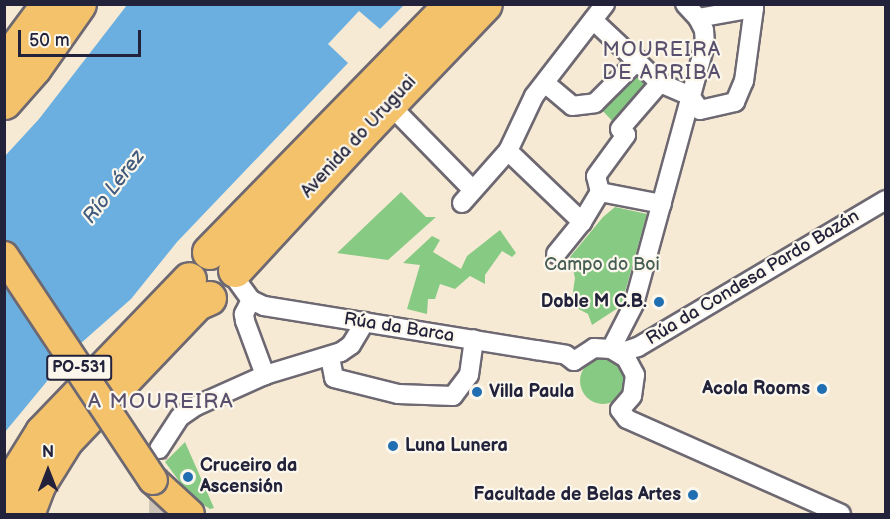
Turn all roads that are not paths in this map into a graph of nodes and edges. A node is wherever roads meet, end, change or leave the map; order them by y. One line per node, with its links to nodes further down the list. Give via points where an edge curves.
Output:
1 (48, 4): 10 (highway)
2 (79, 4): 14 (highway, via 34,68)
3 (451, 4): 23 (highway, Avenida do Uruguai)
4 (485, 4): 15 (highway, Avenida do Uruguai)
5 (605, 4): 8 (street)
6 (685, 4): 7 (street)
7 (698, 18): 13 (street, via 705,44); 13 (street, via 754,8 744,81 735,102 700,110)
8 (593, 20): 9 (street); 11 (street)
9 (638, 60): 11 (street, via 595,103 572,106); 12 (street)
10 (4, 63)
11 (545, 83): 16 (street, via 534,96)
12 (660, 83): 13 (street); 17 (street, via 620,129 626,135 596,176)
13 (690, 96): 19 (street)
14 (4, 102)
15 (389, 104): 16 (street, via 468,197); 23 (highway, Avenida do Uruguai)
16 (507, 151): 20 (street)
17 (600, 192): 19 (street); 20 (street)
18 (885, 200): 27 (street, Rúa da Condesa Pardo Bazán, via 638,347)
19 (662, 204): 27 (street, via 634,304)
20 (582, 222): 21 (street)
21 (556, 254)
22 (4, 256): 32 (main road, PO-531, bridge)
23 (232, 275): 24 (highway, via 196,258 189,271); 25 (street, Rúa da Barca, via 264,306); 30 (street)
24 (199, 288): 33 (highway, via 42,432 14,477); 34 (highway, via 197,303 66,440 38,485)
25 (365, 322): 26 (street, Rúa da Barca); 28 (street, via 351,345)
26 (474, 339): 28 (street, via 469,375 453,396 398,394 334,378); 29 (street, Rúa da Barca, via 566,355)
27 (615, 351): 29 (street, Rúa da Condesa Pardo Bazán, via 594,348); 37 (street, via 630,364 635,386 620,410 627,420)
28 (330, 357): 30 (street)
29 (574, 361)
30 (265, 375): 31 (street, via 180,417)
31 (159, 449)
32 (153, 480): 35 (main road); 36 (main road)
33 (4, 505)
34 (27, 514)
35 (165, 514)
36 (190, 514)
37 (841, 514)

